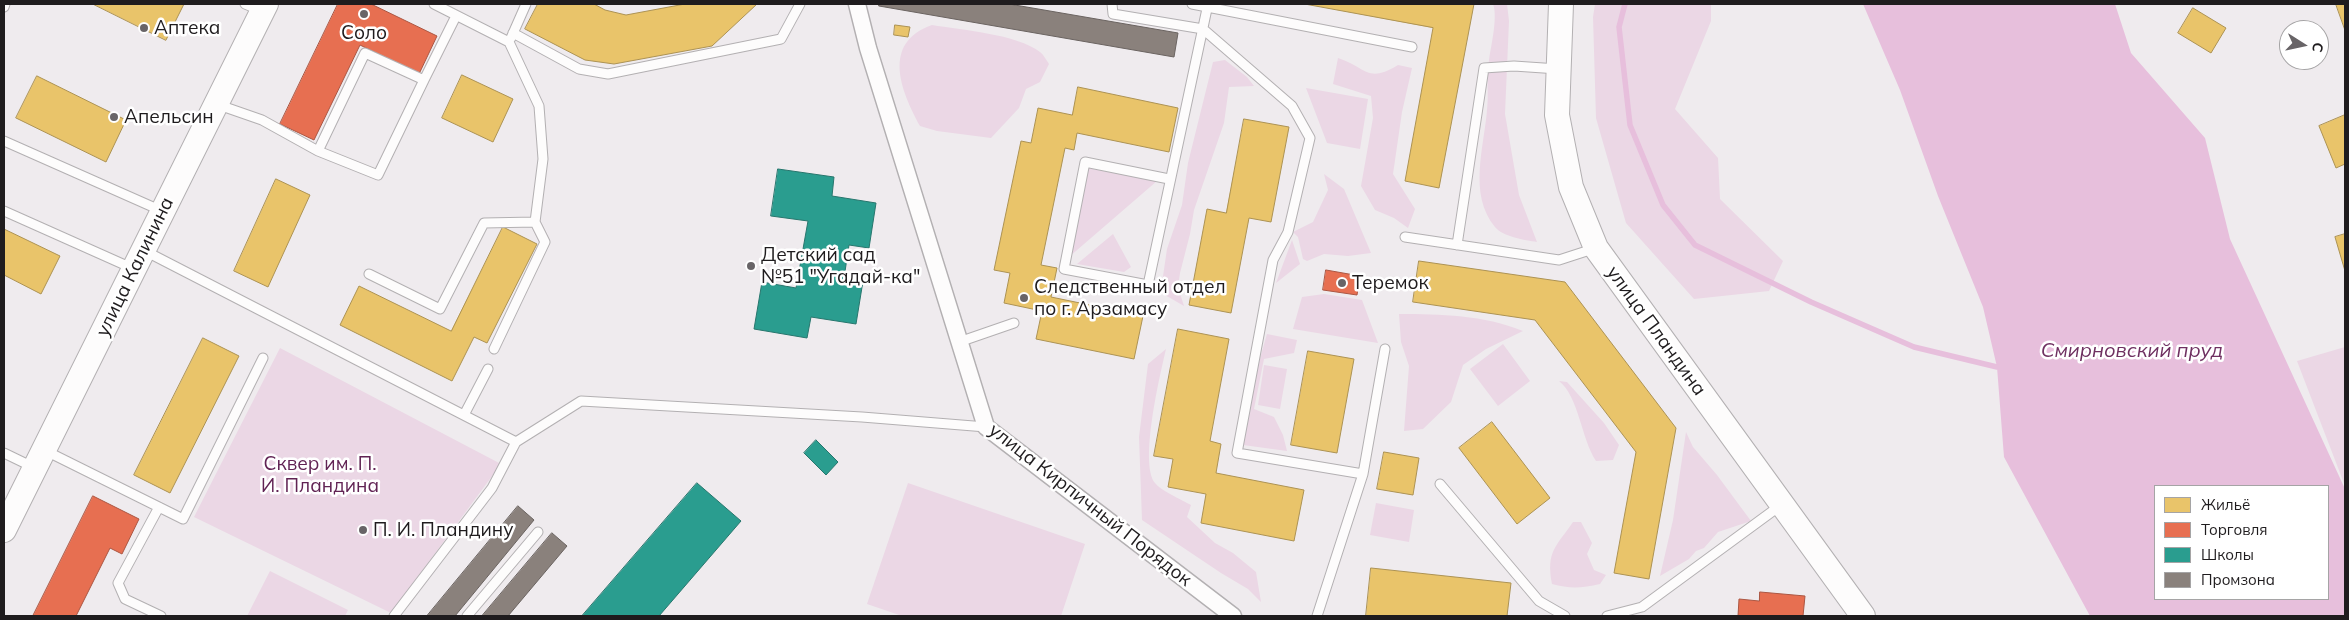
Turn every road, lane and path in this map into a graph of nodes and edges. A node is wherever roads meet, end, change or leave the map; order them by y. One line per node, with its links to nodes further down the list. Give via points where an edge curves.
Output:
1 (434, 4): 10 (lane)
2 (526, 4): 12 (lane)
3 (800, 4): 12 (lane, via 780,39 608,74 579,69)
4 (857, 4): 29 (street, улица Кирпичный Порядок)
5 (1112, 4): 11 (lane, via 1112,14)
6 (1192, 4): 8 (lane)
7 (1561, 4): 14 (street, улица Пландина)
8 (1208, 5): 11 (lane); 13 (lane)
9 (258, 6): 16 (street, улица Калинина)
10 (456, 16): 12 (lane); 15 (lane)
11 (1203, 29): 19 (lane); 39 (lane, via 1292,106 1310,138 1288,232 1273,260 1237,453)
12 (511, 37): 22 (lane, via 539,106 543,158)
13 (1412, 48)
14 (1558, 69): 24 (lane, via 1484,68); 25 (street, улица Пландина, via 1557,116 1571,187)
15 (424, 80): 18 (lane, via 378,176); 18 (lane, via 365,54)
16 (216, 104): 18 (lane, via 262,120); 21 (street, улица Калинина)
17 (4, 140): 21 (lane)
18 (318, 151)
19 (1170, 179): 19 (lane, via 1148,285 1064,269 1085,162)
20 (4, 211): 26 (lane)
21 (163, 211): 26 (street, улица Калинина)
22 (535, 222): 27 (lane, via 484,222 440,309); 30 (lane, via 545,242)
23 (1405, 237): 24 (lane)
24 (1457, 245): 25 (lane, via 1559,260)
25 (1596, 248): 41 (street, улица Пландина)
26 (139, 259): 34 (lane); 38 (street, улица Калинина)
27 (369, 274)
28 (1014, 323): 29 (lane)
29 (959, 342): 35 (street, улица Кирпичный Порядок)
30 (494, 349)
31 (1385, 349): 39 (lane)
32 (263, 358): 42 (lane, via 183,519)
33 (488, 369): 34 (lane)
34 (464, 415): 36 (lane)
35 (986, 427): 36 (lane, via 581,401); 49 (street, улица Кирпичный Порядок)
36 (516, 442): 47 (lane, via 492,488)
37 (4, 453): 38 (lane)
38 (39, 459): 42 (lane); 43 (street, улица Калинина)
39 (1362, 474): 50 (lane)
40 (1440, 484): 45 (lane)
41 (1781, 505): 52 (lane, via 1642,607); 53 (street, улица Пландина)
42 (158, 507): 46 (lane, via 118,582 124,599)
43 (4, 530)
44 (538, 532): 48 (lane)
45 (1546, 611): 51 (lane)
46 (161, 616)
47 (394, 616)
48 (468, 616)
49 (1233, 616)
50 (1317, 616)
51 (1565, 616)
52 (1606, 616)
53 (1863, 616)

